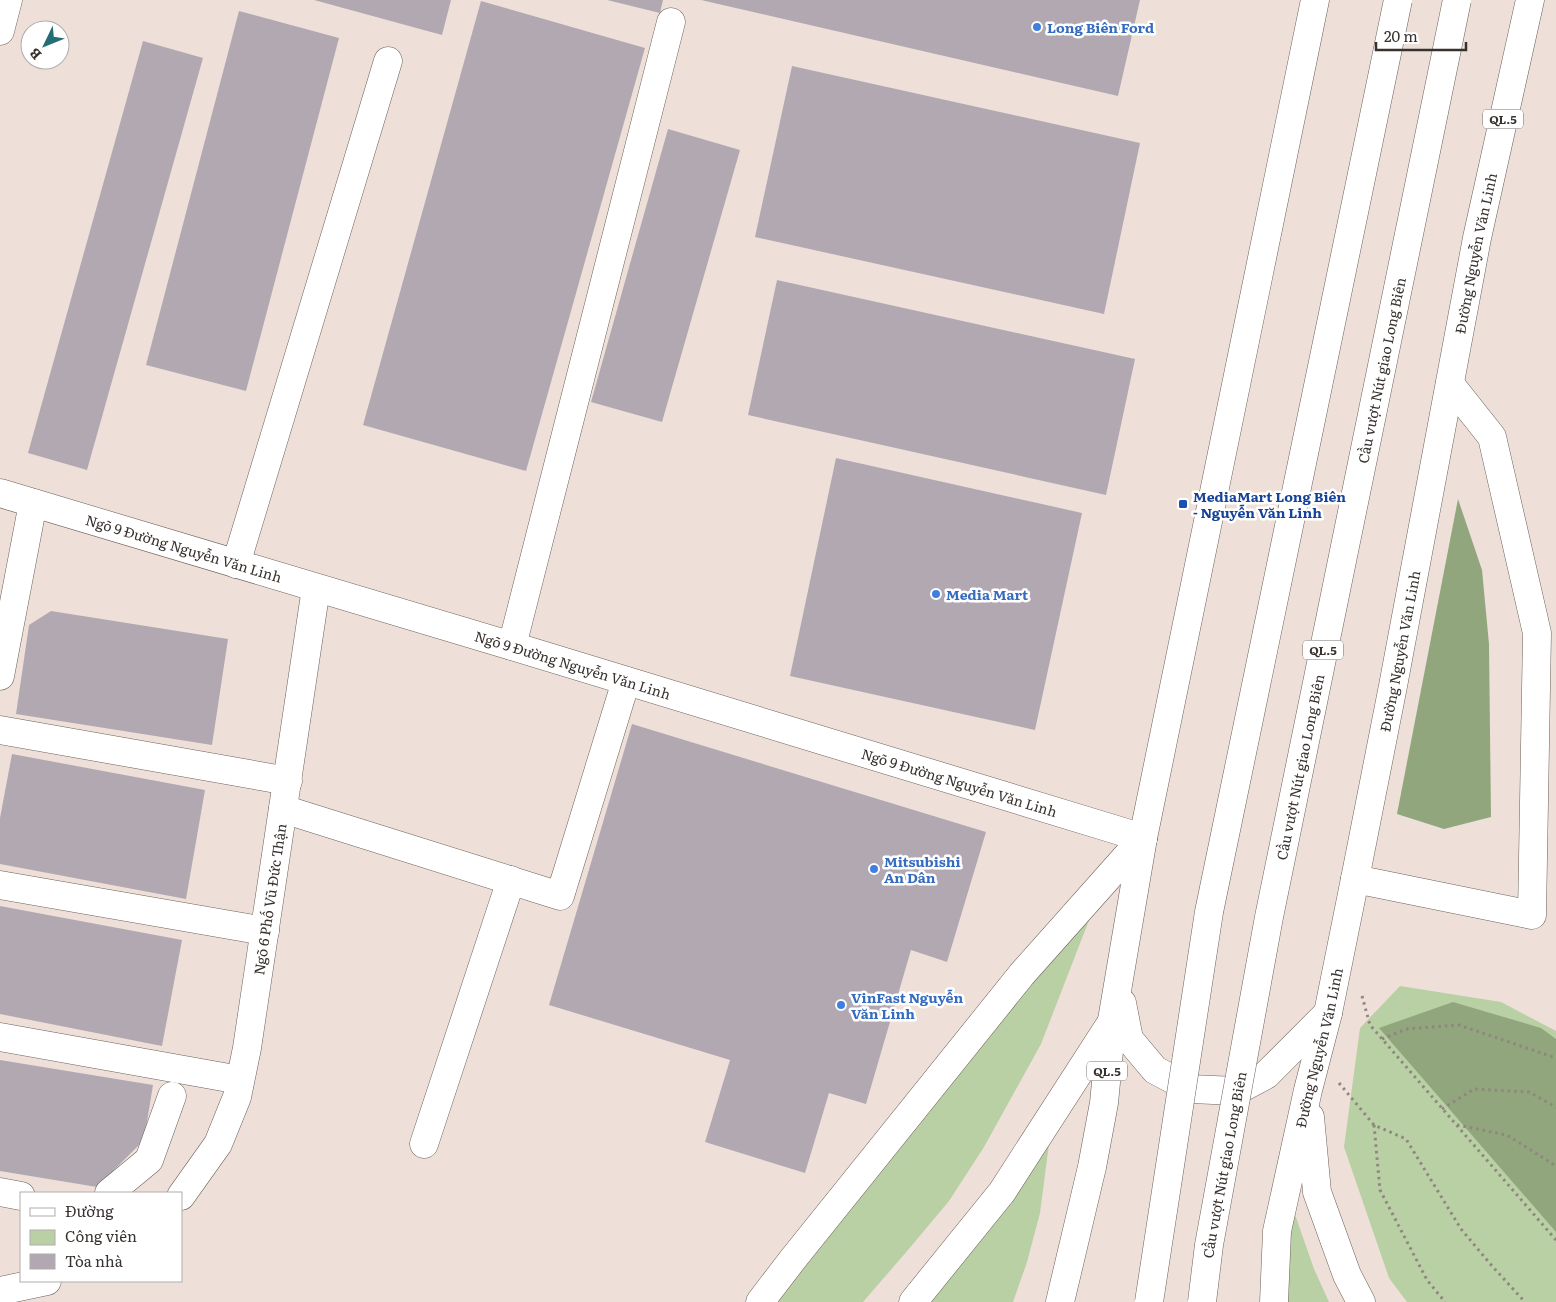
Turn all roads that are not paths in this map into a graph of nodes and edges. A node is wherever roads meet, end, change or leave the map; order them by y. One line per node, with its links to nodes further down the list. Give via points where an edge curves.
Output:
1 (1315, 0): 18 (main road, QL.5)
2 (1398, 0): 40 (main road, bridge, via 1209,912)
3 (1457, 0): 41 (main road, Cầu vượt Nút giao Long Biên / QL.5, bridge, via 1268,917 1209,1245)
4 (1530, 0): 7 (main road, Đường Nguyễn Văn Linh / QL.5, via 1477,238)
5 (671, 22): 12 (main road)
6 (388, 61): 10 (main road)
7 (1450, 384): 19 (main road, Đường Nguyễn Văn Linh / QL.5); 19 (main road, via 1492,437 1537,633 1532,915)
8 (0, 494): 9 (main road, Ngõ 9 Đường Nguyễn Văn Linh)
9 (33, 503): 10 (main road, Ngõ 9 Đường Nguyễn Văn Linh); 13 (main road)
10 (236, 564): 11 (main road, Ngõ 9 Đường Nguyễn Văn Linh)
11 (316, 588): 12 (main road, Ngõ 9 Đường Nguyễn Văn Linh); 16 (main road, Ngõ 6 Phố Vũ Đức Thận)
12 (512, 646): 14 (main road, Ngõ 9 Đường Nguyễn Văn Linh)
13 (0, 676)
14 (626, 681): 18 (main road, Ngõ 9 Đường Nguyễn Văn Linh); 20 (main road, via 560,896)
15 (0, 730): 16 (main road)
16 (288, 781): 17 (main road, Ngõ 6 Phố Vũ Đức Thận)
17 (283, 809): 20 (main road); 22 (main road, Ngõ 6 Phố Vũ Đức Thận)
18 (1143, 838): 23 (main road, QL.5); 37 (main road, via 1022,974)
19 (1355, 879): 24 (main road, Đường Nguyễn Văn Linh / QL.5)
20 (511, 880): 30 (main road)
21 (0, 886): 22 (main road)
22 (265, 932): 27 (main road, Ngõ 6 Phố Vũ Đức Thận, via 248,1048)
23 (1118, 982): 24 (main road, via 1129,1038 1155,1070 1191,1089 1236,1091 1266,1074); 25 (main road, QL.5)
24 (1328, 1013): 28 (main road, Đường Nguyễn Văn Linh / QL.5)
25 (1112, 1020): 38 (main road, via 1002,1192); 39 (main road, QL.5, via 1104,1103)
26 (0, 1037): 27 (main road)
27 (240, 1080): 33 (main road, Ngõ 6 Phố Vũ Đức Thận, via 237,1097 218,1144)
28 (1308, 1090): 42 (main road, Đường Nguyễn Văn Linh / QL.5, via 1277,1231); 43 (main road, via 1317,1192)
29 (172, 1096): 32 (main road, via 149,1160)
30 (424, 1144)
31 (0, 1192): 34 (main road)
32 (110, 1192)
33 (182, 1195)
34 (20, 1196)
35 (41, 1282): 36 (main road)
36 (0, 1290)
37 (760, 1302)
38 (914, 1302)
39 (1060, 1302)
40 (1149, 1302)
41 (1202, 1302)
42 (1274, 1302)
43 (1360, 1302)

